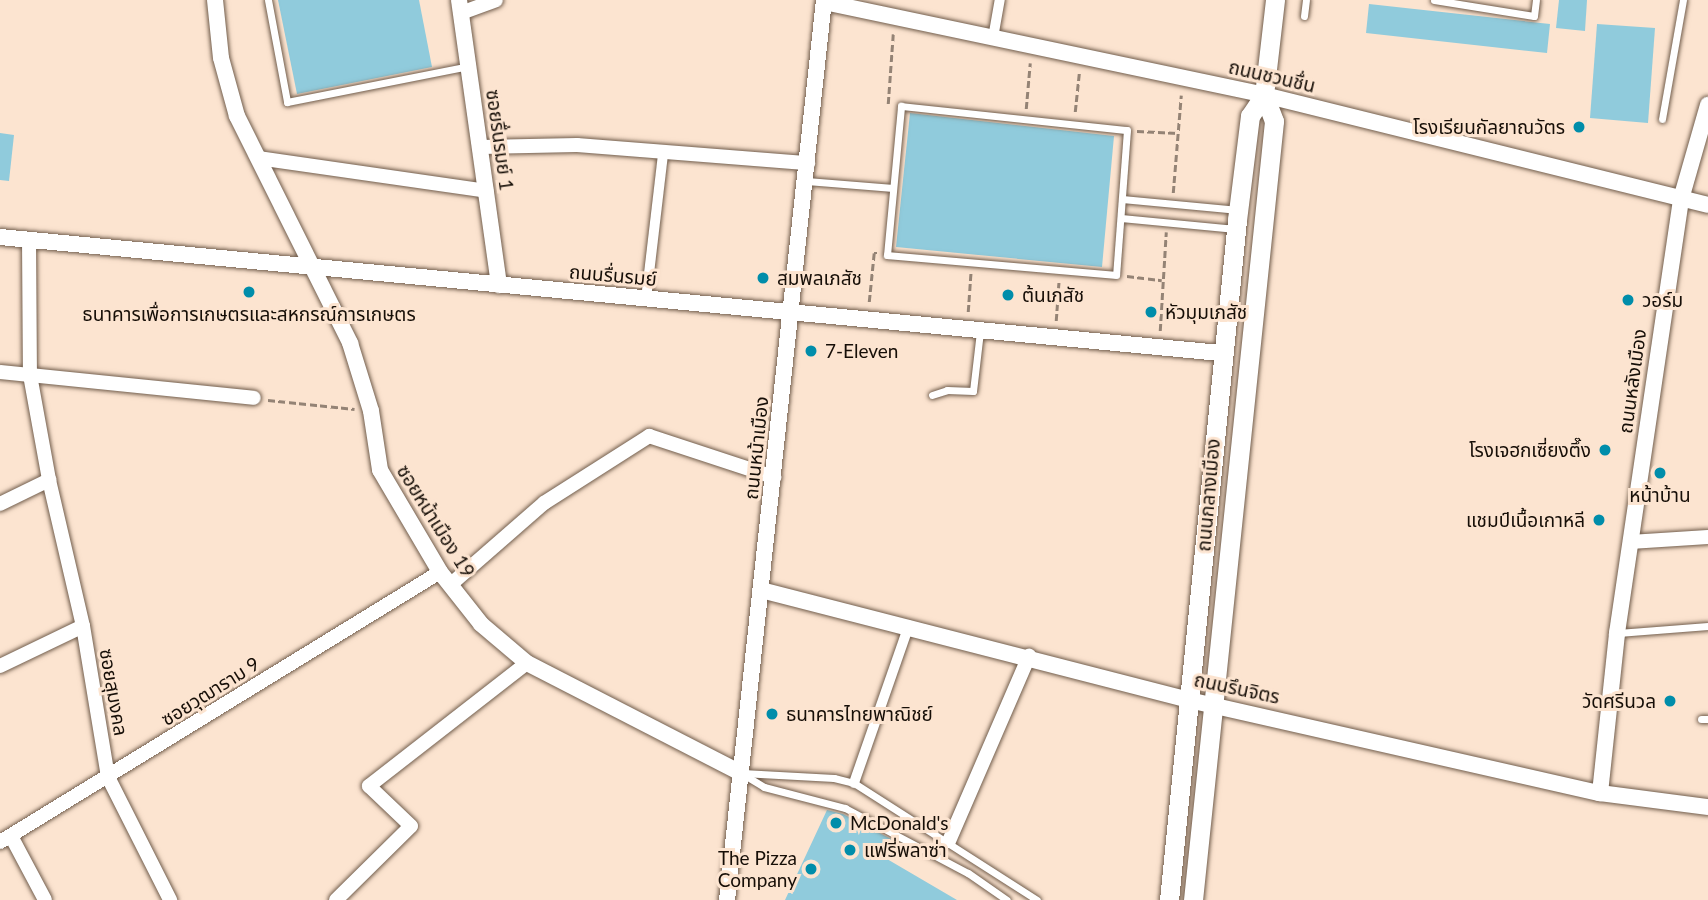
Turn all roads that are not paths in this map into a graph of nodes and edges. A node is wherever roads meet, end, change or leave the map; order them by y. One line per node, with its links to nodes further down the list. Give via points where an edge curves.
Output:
1 (215, 0): 20 (street, ซอยหน้าเมือง 19, via 221,58 237,116)
2 (268, 0): 14 (lane, via 287,102)
3 (496, 0): 11 (street)
4 (1000, 0): 13 (street)
5 (1275, 0): 15 (main road, ถนนกลางเมือง)
6 (1306, 0): 12 (lane)
7 (1434, 0): 8 (lane, via 1534,16)
8 (1536, 0)
9 (1683, 0): 17 (lane)
10 (824, 1): 13 (street, ถนนชวนชื่น); 21 (street, ถนนหน้าเมือง)
11 (460, 7): 14 (street, ซอยรื่นรมย์ 1)
12 (1304, 16)
13 (993, 38): 15 (street, ถนนชวนชื่น)
14 (469, 65): 18 (street, ซอยรื่นรมย์ 1)
15 (1264, 94): 26 (street, ถนนชวนชื่น); 29 (main road, ถนนกลางเมือง, via 1250,116); 38 (main road, ถนนกลางเมือง, via 1274,121)
16 (1708, 105): 26 (street, ถนนหลังเมือง)
17 (1662, 119)
18 (481, 147): 19 (street, via 577,145); 24 (street, ซอยรื่นรมย์ 1)
19 (663, 154): 21 (street); 34 (street)
20 (258, 158): 24 (street); 32 (street, ซอยหน้าเมือง 19)
21 (808, 163): 22 (street, ถนนหน้าเมือง)
22 (807, 181): 23 (lane); 35 (street, ถนนหน้าเมือง)
23 (893, 188): 25 (lane, via 901,106 1127,130); 28 (lane, via 887,255 1116,275)
24 (487, 191): 33 (street, ซอยรื่นรมย์ 1)
25 (1122, 199): 28 (lane); 29 (lane, via 1172,204)
26 (1681, 199): 27 (street, ถนนชวนชื่น); 47 (street, ถนนหลังเมือง)
27 (1708, 205)
28 (1121, 218): 29 (lane, via 1167,223)
29 (1237, 220): 37 (main road, ถนนกลางเมือง)
30 (0, 237): 31 (street, ถนนรื่นรมย์)
31 (29, 239): 32 (street, ถนนรื่นรมย์); 40 (street, ซอยสุมงคล)
32 (314, 269): 33 (street, ถนนรื่นรมย์); 48 (street, ซอยหน้าเมือง 19, via 350,343 371,411 380,470)
33 (499, 285): 34 (street, ถนนรื่นรมย์)
34 (646, 299): 35 (street, ถนนรื่นรมย์)
35 (792, 314): 36 (street, ถนนรื่นรมย์); 43 (street, ถนนหน้าเมือง)
36 (973, 330): 37 (street, ถนนรื่นรมย์); 41 (lane, via 973,391 947,390)
37 (1221, 353): 38 (main road); 57 (main road, ถนนกลางเมือง)
38 (1249, 357): 58 (main road, ถนนกลางเมือง)
39 (0, 372): 40 (street)
40 (30, 374): 42 (street); 44 (street, ซอยสุมงคล)
41 (932, 395)
42 (254, 398)
43 (774, 477): 48 (street, ซอยวุฒาราม 9, via 649,436 544,503); 49 (street, ถนนหน้าเมือง)
44 (49, 480): 45 (street); 51 (street, ซอยสุมงคล)
45 (0, 504)
46 (1708, 537): 47 (street)
47 (1630, 542): 53 (street, ถนนหลังเมือง)
48 (445, 579): 55 (street, ซอยหน้าเมือง 19, via 481,624); 60 (street, ซอยวุฒาราม 9)
49 (761, 590): 50 (street, ถนนรึนจิตร); 59 (street, ถนนหน้าเมือง)
50 (909, 625): 54 (street, ถนนรึนจิตร); 61 (street)
51 (83, 626): 56 (street); 60 (street, ซอยสุมงคล)
52 (1708, 626): 53 (lane)
53 (1617, 633): 62 (street, ถนนหลังเมือง)
54 (1028, 656): 57 (street, ถนนรึนจิตร); 65 (street)
55 (527, 663): 59 (street, ซอยหน้าเมือง 19); 68 (street, via 369,786 411,826)
56 (0, 666)
57 (1189, 700): 58 (street, ถนนรึนจิตร); 72 (main road, ถนนกลางเมือง)
58 (1212, 704): 62 (street, ถนนรึนจิตร); 73 (main road, ถนนกลางเมือง)
59 (741, 773): 61 (lane); 69 (street, ถนนหน้าเมือง); 70 (lane, via 764,787 845,808 968,873)
60 (108, 777): 64 (street, ซอยวุฒาราม 9); 67 (street, ซอยสุมงคล)
61 (854, 783): 65 (lane)
62 (1600, 793): 63 (street, ถนนรึนจิตร)
63 (1708, 807)
64 (5, 839): 66 (street)
65 (949, 841): 71 (lane)
66 (45, 900)
67 (170, 900)
68 (336, 900)
69 (727, 900)
70 (1007, 900)
71 (1037, 900)
72 (1169, 900)
73 (1193, 900)

